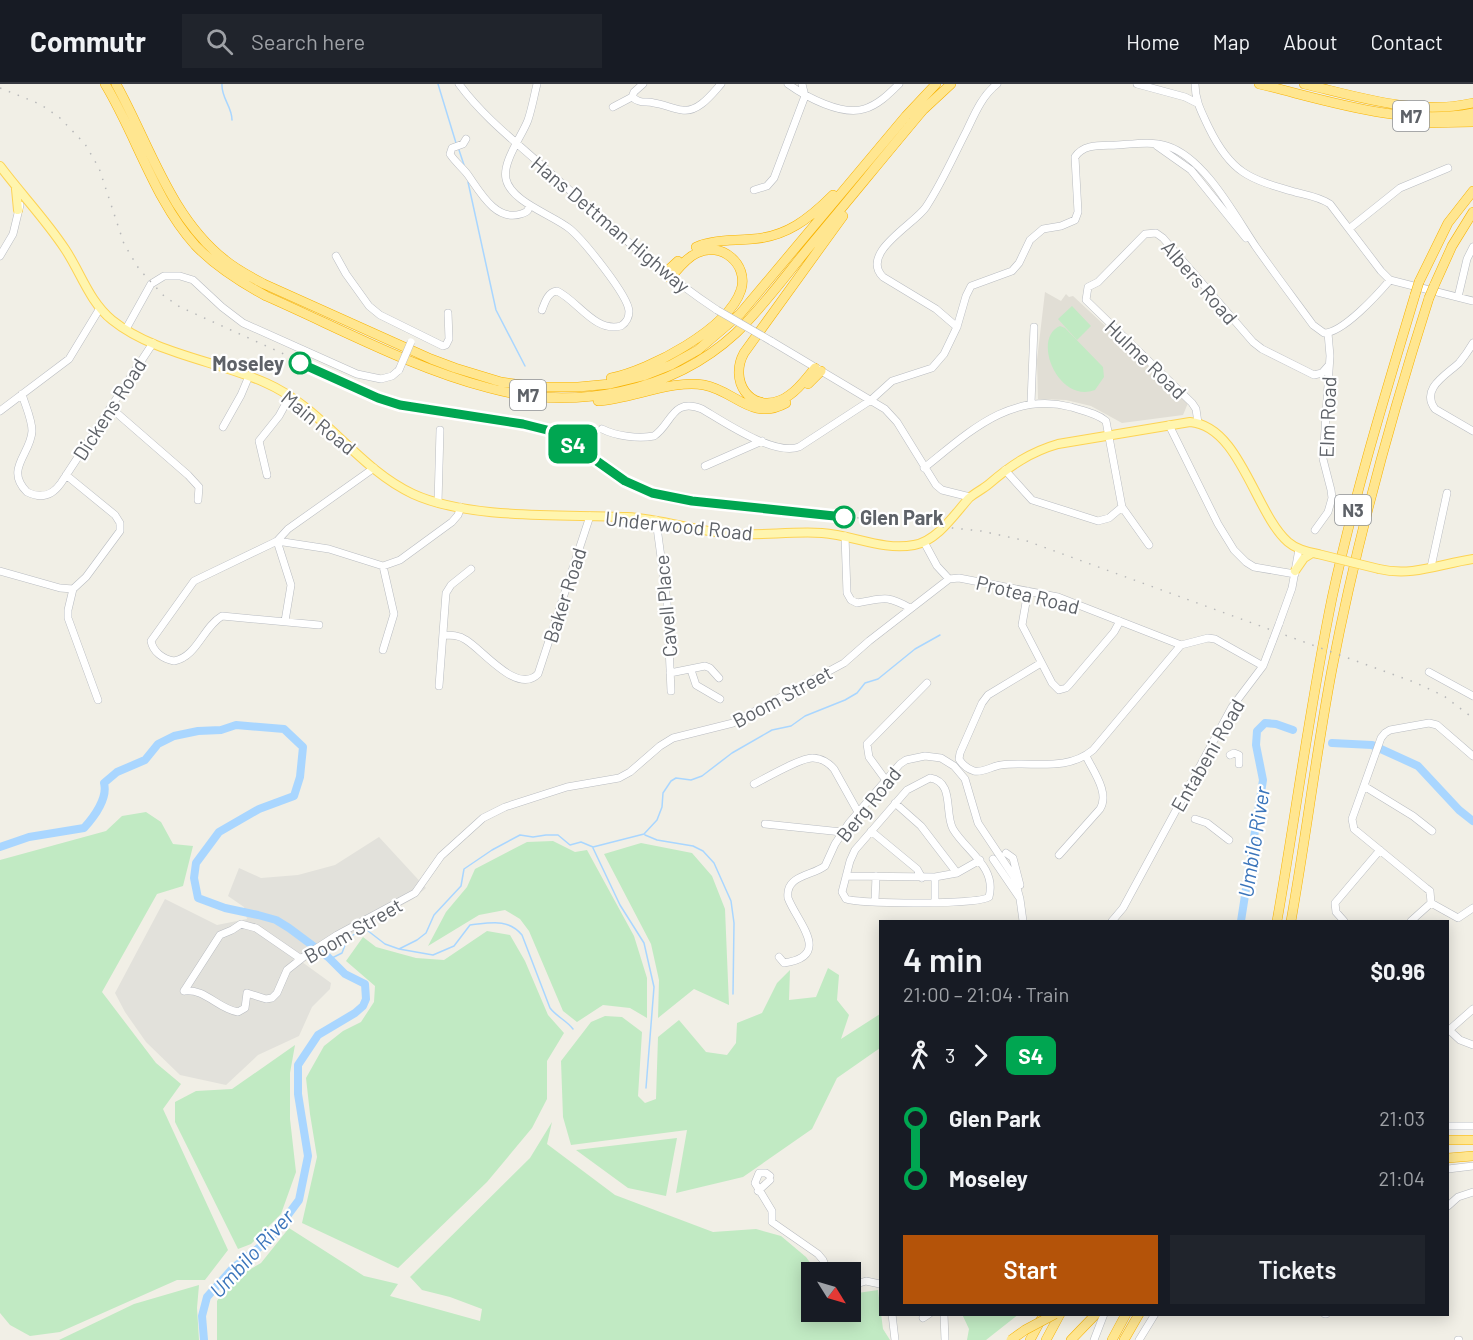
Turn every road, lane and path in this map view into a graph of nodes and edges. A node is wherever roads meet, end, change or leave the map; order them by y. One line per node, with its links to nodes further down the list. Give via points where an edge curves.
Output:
1 (105, 84): 64 (highway, M7, via 169,208 194,244 222,270 266,296 439,372)
2 (116, 84): 62 (highway, M7, via 188,221 210,247 237,269 455,368 501,382)
3 (459, 84): 28 (street, Hans Dettman Highway)
4 (537, 84): 28 (street)
5 (643, 84): 18 (street)
6 (721, 84): 18 (street, via 695,107 681,110 640,103)
7 (788, 84): 17 (street)
8 (802, 84): 17 (street)
9 (899, 84): 17 (street, via 872,106 856,111)
10 (936, 84): 26 (highway, M7)
11 (951, 84): 29 (highway, M7)
12 (997, 84): 51 (street, via 985,95 926,208 890,241 877,260 883,277 936,309)
13 (1137, 84): 19 (street)
14 (1259, 84): 22 (highway, M7)
15 (1304, 84): 21 (highway, M7, via 1408,106)
16 (1195, 88): 19 (street, via 1191,96); 20 (street)
17 (805, 96): 33 (street, via 774,178 767,186)
18 (632, 97): 23 (street)
19 (1185, 97): 20 (street)
20 (1197, 103): 39 (street, via 1222,153 1237,168 1266,184 1326,201)
21 (1473, 103)
22 (1349, 105): 24 (highway, M7, via 1415,117); 25 (highway, via 1415,123)
23 (613, 106)
24 (1473, 113)
25 (1473, 122)
26 (892, 132): 43 (highway, via 879,140 837,190 797,226 769,237 703,244 693,248); 62 (highway, M7, via 749,304 712,340 685,358 643,376 594,386)
27 (466, 139): 36 (street, via 452,148 450,154 483,196 502,213 518,215 528,211)
28 (517, 143): 36 (street, via 505,178 514,193); 43 (street, Hans Dettman Highway)
29 (884, 157): 59 (highway, via 747,348 738,375 749,396 770,402 789,395); 64 (highway, M7, via 745,323 693,365 663,380 600,395)
30 (0, 166): 32 (main road, Main Road)
31 (1448, 168): 39 (street, via 1400,188)
32 (16, 187): 35 (main road, Main Road); 37 (main road)
33 (754, 190)
34 (1473, 191): 160 (highway, N3, bridge, via 1448,224 1419,282 1350,522 1307,729)
35 (25, 198): 37 (street); 48 (main road, Main Road, via 65,249)
36 (530, 205): 49 (street, via 569,228 584,244 622,295 628,318 621,326 610,327 581,311 557,291 547,297)
37 (18, 210): 41 (street, via 13,234)
38 (1473, 212): 161 (highway, N3, bridge, via 1452,246 1429,298 1364,525 1344,608)
39 (1350, 228): 44 (street)
40 (1473, 247): 45 (street)
41 (0, 256)
42 (336, 256): 54 (street, via 369,306)
43 (667, 276): 59 (street, Hans Dettman Highway, bridge); 62 (highway, via 696,253 715,250 737,262 742,282 729,309 670,356 617,377)
44 (1390, 280): 45 (street); 55 (street, via 1361,312)
45 (1458, 297): 47 (street)
46 (1086, 300): 60 (street, Albers Road, via 1088,287 1098,282 1142,236 1156,234 1163,237 1253,342); 71 (street, Hulme Road, via 1191,403)
47 (1473, 301)
48 (100, 309): 53 (main road, Main Road); 65 (street, via 69,359)
49 (542, 310)
50 (448, 313): 54 (street, via 446,345)
51 (957, 327): 55 (street, via 971,286 1012,271 1030,240 1043,229 1076,220 1074,160 1083,148 1153,144 1168,146 1202,170 1314,325); 67 (street, via 936,364 897,379)
52 (1034, 327): 68 (street)
53 (126, 329): 54 (street, bridge, via 151,284 164,276 180,276 193,280 243,323 357,375 381,379 392,376 399,370); 56 (main road, Main Road)
54 (415, 332)
55 (1328, 333): 58 (street, Elm Road)
56 (153, 343): 61 (main road, Main Road); 69 (street, Dickens Road)
57 (1473, 343): 76 (street, via 1435,385 1430,396 1435,409)
58 (1329, 365): 60 (street); 63 (street, Elm Road)
59 (818, 370): 64 (highway, via 792,399 770,409 753,408 703,384 580,402 539,400); 67 (street, Hans Dettman Highway)
60 (1314, 375): 63 (street)
61 (249, 376): 66 (main road, Main Road); 73 (street)
62 (553, 388)
63 (1327, 388): 94 (street, Elm Road, via 1323,459 1332,498 1328,512)
64 (510, 392)
65 (22, 394): 70 (street); 83 (street, Dickens Road, via 32,431 17,470 22,486 31,494 46,496 57,489)
66 (290, 396): 80 (main road, Main Road); 84 (street, via 259,441)
67 (871, 400): 78 (street, via 799,447 782,448); 81 (street, Hans Dettman Highway, via 897,422)
68 (1031, 404): 77 (street, via 1064,405 1090,412 1106,421); 81 (street, via 988,418)
69 (111, 408): 83 (street, Dickens Road); 87 (street, via 188,475 199,487)
70 (1, 409)
71 (1198, 423): 72 (main road); 99 (main road, via 1224,441 1283,537)
72 (1169, 425): 77 (main road); 106 (street, via 1234,550 1254,567)
73 (223, 427)
74 (602, 429): 78 (street, via 618,435 654,436 677,410 692,406)
75 (440, 430): 88 (street)
76 (1473, 431)
77 (1109, 435): 82 (main road, via 1047,447); 90 (street)
78 (762, 441): 79 (street)
79 (705, 466)
80 (374, 468): 88 (main road, Main Road, via 407,491); 96 (street, via 288,529)
81 (924, 468): 86 (street, Hans Dettman Highway, via 942,490)
82 (1005, 470): 86 (main road); 90 (street, via 1032,500 1098,521)
83 (66, 475): 108 (street, via 115,515 121,527)
84 (267, 475)
85 (1447, 493): 103 (street)
86 (970, 497): 97 (main road)
87 (198, 500)
88 (438, 503): 89 (main road, Main Road)
89 (461, 507): 91 (main road, Main Road); 102 (street, via 456,519 443,529 400,560)
90 (1122, 507): 98 (street)
91 (537, 514): 92 (main road, Underwood Road)
92 (590, 516): 93 (main road, Underwood Road); 114 (street, Baker Road, via 538,674 519,679 492,663 467,640)
93 (656, 520): 95 (main road, Underwood Road, via 728,534); 121 (street, Cavell Place, via 667,602)
94 (1315, 530)
95 (844, 536): 97 (main road, Underwood Road, via 890,546); 110 (street, via 851,600 857,603 885,598)
96 (277, 542): 102 (street, via 329,549); 111 (street, via 291,585); 111 (street, via 194,581 151,641 154,650 174,661 186,657 222,616)
97 (924, 542): 107 (street, Protea Road)
98 (1149, 545)
99 (1299, 549): 100 (main road); 106 (street, Entabeni Road)
100 (1315, 554): 103 (main road, bridge, via 1402,573); 106 (main road, via 1304,558)
101 (1472, 559): 103 (main road)
102 (383, 566): 116 (street, via 394,614)
103 (1431, 567)
104 (471, 569): 114 (street, via 446,593)
105 (0, 571): 108 (street)
106 (1295, 573): 118 (street, Entabeni Road, bridge)
107 (949, 579): 109 (street, Protea Road); 110 (street, Boom Street)
108 (73, 589): 128 (street, via 68,618)
109 (1028, 591): 112 (street, Protea Road, via 1058,597); 117 (street, via 1022,625)
110 (910, 608): 164 (street, Boom Street, via 844,663 733,723 673,738 619,778 567,787 483,818 449,847 411,897)
111 (285, 621): 113 (street)
112 (1120, 621): 115 (street, Protea Road); 117 (street, via 1066,688 1059,690 1054,686)
113 (319, 625)
114 (443, 635): 124 (street)
115 (1181, 645): 118 (street, via 1215,639); 130 (street)
116 (383, 650)
117 (1041, 663): 130 (street, via 985,699 959,759 978,771 1001,765 1055,765)
118 (1263, 666): 159 (street, Entabeni Road, via 1232,707 1123,908)
119 (691, 670): 121 (street); 122 (street, via 708,666); 127 (street, via 696,685)
120 (1429, 672): 126 (street)
121 (670, 673): 125 (street, Cavell Place)
122 (719, 678)
123 (927, 683): 133 (street, via 867,744 869,757)
124 (439, 686)
125 (671, 691)
126 (1473, 696)
127 (720, 699)
128 (98, 700)
129 (1230, 755): 132 (street, via 1239,755)
130 (1086, 756): 146 (street, via 1104,800)
131 (1473, 756): 135 (street, via 1437,725 1390,730 1381,738)
132 (1239, 764)
133 (885, 779): 137 (street, Berg Road); 153 (street, Berg Road, via 900,764 915,757 933,756 954,765 965,779 978,823 1010,870)
134 (754, 784): 137 (street, via 805,759 815,758 834,769)
135 (1364, 786): 141 (street); 144 (street, via 1352,824)
136 (895, 803): 140 (street); 147 (street, via 917,783 930,778 939,782 946,792 953,829); 148 (street, via 921,826)
137 (858, 812): 142 (street, Berg Road)
138 (1195, 819): 143 (street)
139 (765, 824): 142 (street)
140 (871, 831): 149 (street, via 851,856); 152 (street, via 917,869)
141 (1432, 831)
142 (842, 832): 165 (street, Berg Road, via 825,866 797,878 788,889 790,904 810,943 805,955 784,963)
143 (1229, 840)
144 (1380, 849): 156 (street, via 1430,891); 162 (street, via 1335,903)
145 (1006, 853): 153 (street, via 1016,864)
146 (1059, 855)
147 (981, 862): 148 (street); 153 (street, via 995,858); 155 (street, via 990,886 987,899)
148 (957, 873): 151 (street)
149 (846, 876): 150 (street); 154 (street, via 843,897 849,901)
150 (876, 876): 152 (street); 154 (street)
151 (934, 877): 152 (street); 155 (street)
152 (922, 878)
153 (1020, 899): 158 (street)
154 (875, 901): 155 (street)
155 (935, 902)
156 (1431, 903): 157 (street, via 1458,918); 163 (street)
157 (1473, 908)
158 (1023, 920)
159 (1113, 920)
160 (1277, 920)
161 (1291, 920)
162 (1343, 920)
163 (1412, 920)
164 (304, 957): 164 (street, Boom Street, via 287,970 272,998 246,994 245,1008 238,1012 202,994 184,991 220,934 241,924 256,928)
165 (778, 957)
166 (1473, 1009): 167 (street)
167 (1449, 1029)
168 (1449, 1031): 169 (street)
169 (1473, 1045)
170 (1449, 1126): 171 (street)
171 (1473, 1126)
172 (1449, 1140): 173 (highway)
173 (1473, 1140)
174 (1449, 1152): 175 (highway)
175 (1473, 1154): 176 (highway)
176 (1449, 1158)
177 (1473, 1166): 178 (street)
178 (1449, 1169)
179 (758, 1191): 179 (street, via 770,1178 764,1172 757,1175); 182 (street, via 772,1211 772,1222)
180 (1473, 1192): 181 (street)
181 (1449, 1205)
182 (824, 1262)
183 (861, 1283): 184 (street)
184 (879, 1284)
185 (892, 1316): 195 (street)
186 (944, 1316): 196 (street)
187 (1043, 1316): 198 (highway)
188 (1051, 1316): 197 (highway, bridge)
189 (1059, 1316): 199 (highway)
190 (1094, 1316): 200 (highway)
191 (1103, 1316): 201 (street)
192 (1125, 1316): 202 (highway)
193 (1138, 1316): 203 (highway)
194 (1153, 1316): 204 (street)
195 (895, 1340)
196 (945, 1340)
197 (1011, 1340)
198 (1030, 1340)
199 (1046, 1340)
200 (1071, 1340)
201 (1094, 1340)
202 (1112, 1340)
203 (1124, 1340)
204 (1139, 1340)

